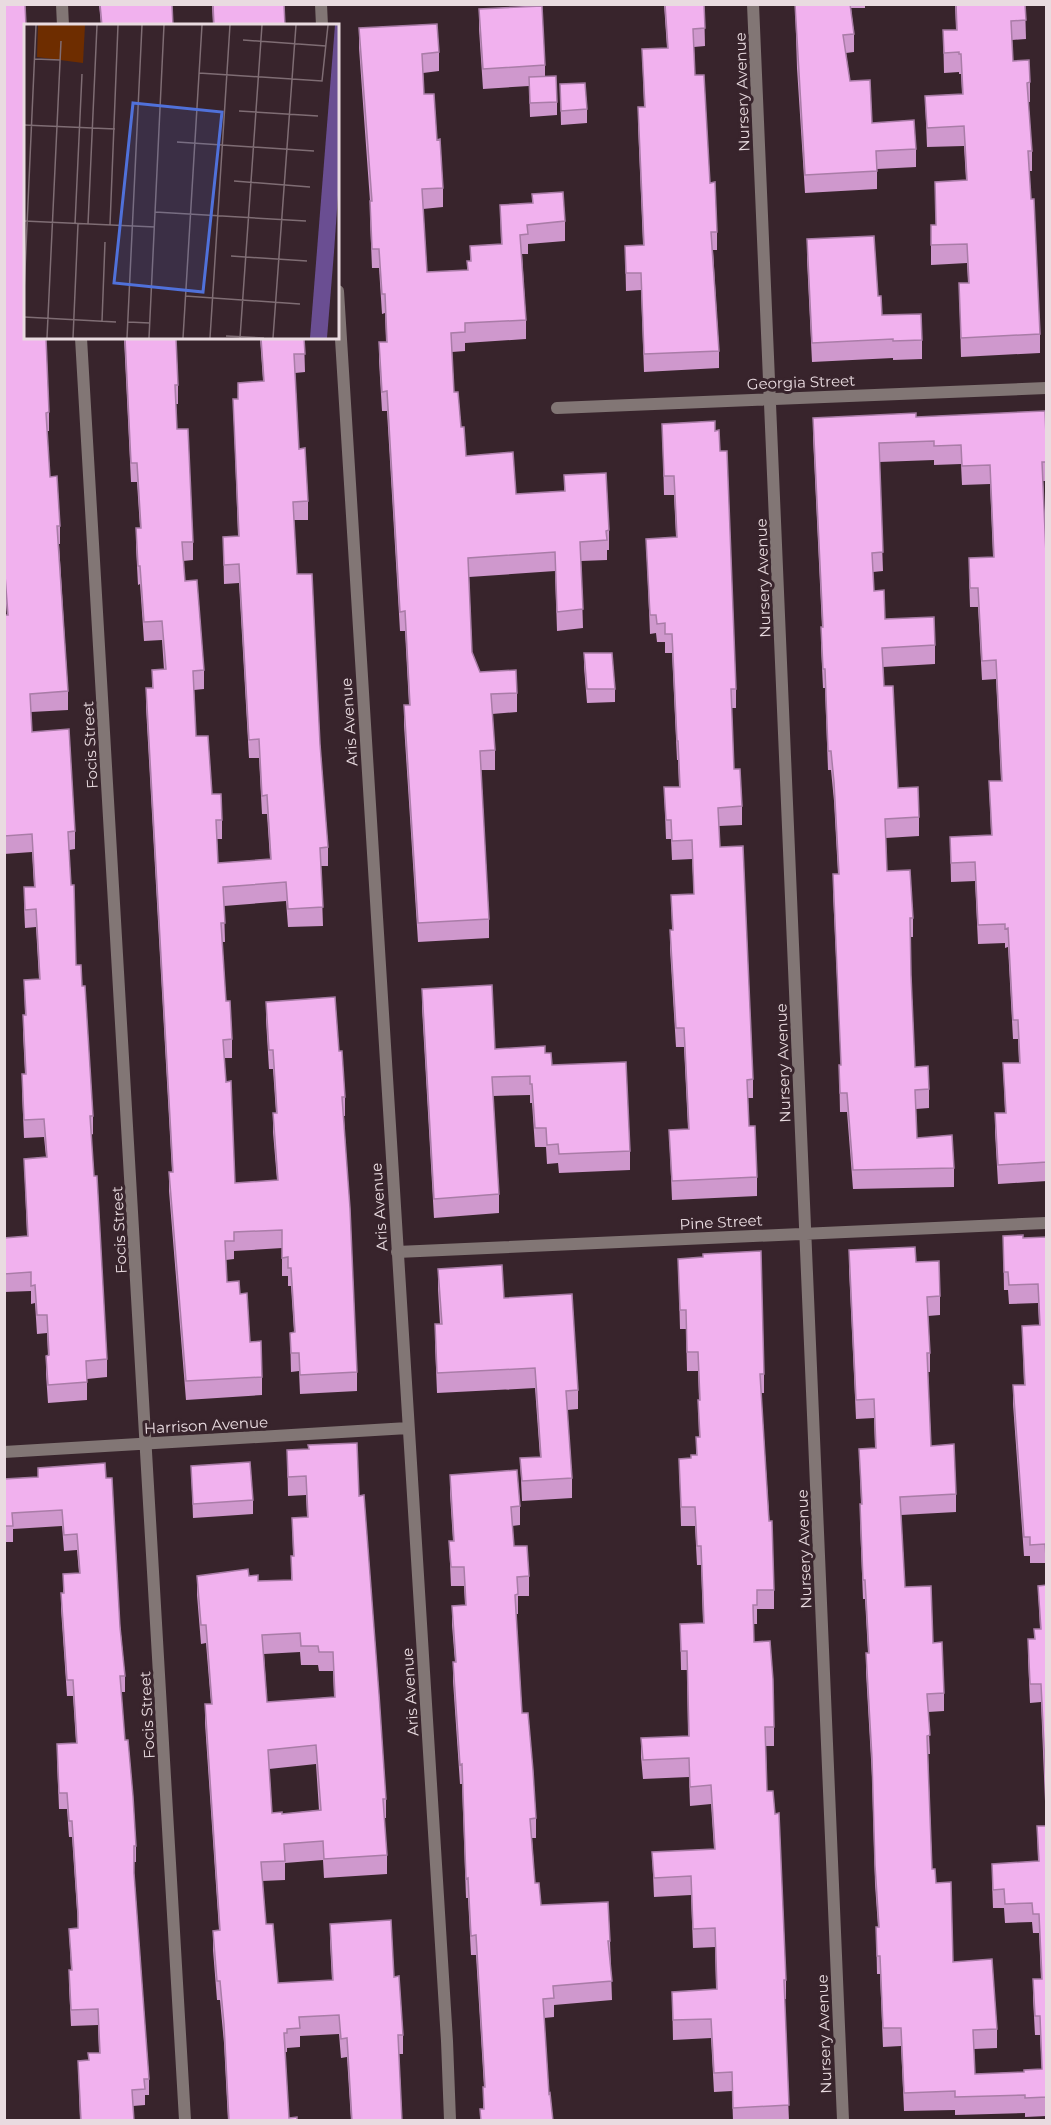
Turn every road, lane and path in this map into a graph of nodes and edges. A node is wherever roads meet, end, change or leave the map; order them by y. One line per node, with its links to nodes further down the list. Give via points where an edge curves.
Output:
1 (62, 4): 4 (street)
2 (321, 4): 5 (street)
3 (753, 4): 9 (street, Nursery Avenue)
4 (63, 24)
5 (322, 24)
6 (339, 307): 13 (street, Aris Avenue)
7 (81, 339): 15 (street, Focis Street)
8 (1047, 388): 9 (street, Georgia Street)
9 (770, 398): 10 (street, Georgia Street); 12 (street, Nursery Avenue)
10 (557, 408)
11 (1047, 1223): 12 (street, Pine Street)
12 (806, 1233): 13 (street, Pine Street); 19 (street, Nursery Avenue)
13 (397, 1252): 14 (street, Aris Avenue)
14 (408, 1428): 15 (street, Harrison Avenue); 18 (street, Aris Avenue)
15 (146, 1444): 16 (street, Harrison Avenue); 17 (street, Focis Street)
16 (4, 1452)
17 (184, 2121)
18 (450, 2121)
19 (843, 2121)

